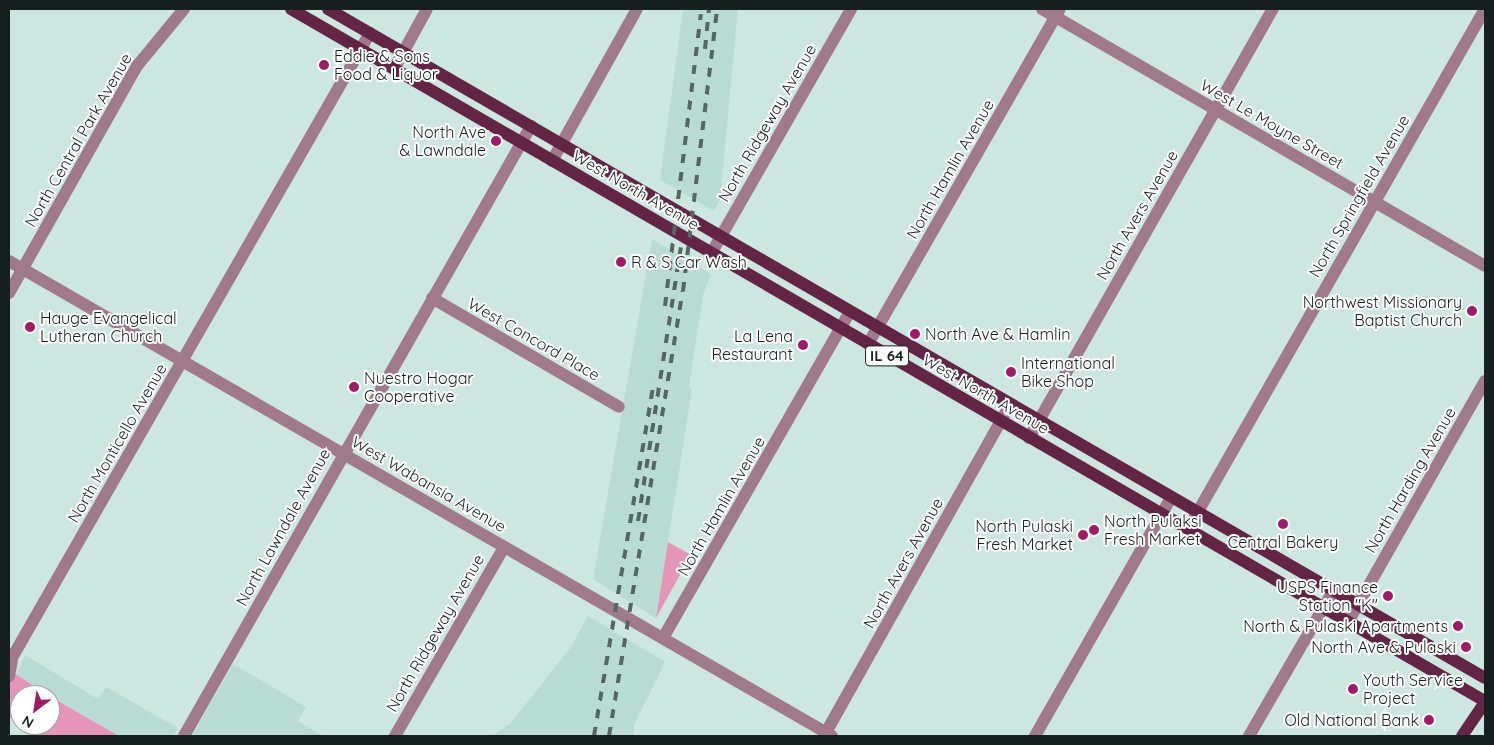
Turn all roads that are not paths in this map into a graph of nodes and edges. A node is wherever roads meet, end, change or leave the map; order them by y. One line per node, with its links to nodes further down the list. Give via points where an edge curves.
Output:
1 (184, 9): 25 (street, North Central Park Avenue, via 137,66)
2 (291, 9): 12 (main road, West North Avenue / IL 64)
3 (328, 9): 11 (main road, West North Avenue / IL 64)
4 (428, 9): 13 (street)
5 (637, 9): 18 (street)
6 (850, 9): 21 (street, North Ridgeway Avenue)
7 (1042, 9): 10 (street, West Le Moyne Street)
8 (1273, 9): 15 (street, North Avers Avenue)
9 (1485, 9): 20 (street, North Springfield Avenue)
10 (1058, 13): 15 (street, West Le Moyne Street); 30 (street, North Hamlin Avenue)
11 (370, 33): 12 (street, North Monticello Avenue); 13 (main road, West North Avenue / IL 64)
12 (360, 49): 14 (main road, West North Avenue / IL 64); 32 (street, North Monticello Avenue)
13 (403, 52): 14 (street); 16 (main road, West North Avenue / IL 64)
14 (394, 69): 17 (main road, West North Avenue / IL 64)
15 (1216, 110): 20 (street, West Le Moyne Street); 37 (street, North Avers Avenue)
16 (531, 126): 17 (street, North Lawndale Avenue); 18 (main road, West North Avenue / IL 64)
17 (521, 143): 19 (main road, West North Avenue / IL 64); 27 (street, North Lawndale Avenue)
18 (562, 144): 19 (street); 21 (main road, West North Avenue / IL 64)
19 (552, 161): 22 (main road, West North Avenue / IL 64)
20 (1374, 202): 24 (street, West Le Moyne Street); 41 (street, North Springfield Avenue)
21 (720, 238): 22 (street, North Ridgeway Avenue); 28 (main road, West North Avenue / IL 64)
22 (712, 252): 29 (main road, West North Avenue / IL 64)
23 (9, 260): 25 (street, West Wabansia Avenue)
24 (1485, 266)
25 (23, 268): 26 (street, North Central Park Avenue); 32 (street, West Wabansia Avenue)
26 (9, 293)
27 (432, 298): 35 (street, West Concord Place); 39 (street, North Lawndale Avenue)
28 (850, 312): 29 (street, North Hamlin Avenue); 30 (main road, West North Avenue / IL 64)
29 (840, 328): 31 (main road, West North Avenue / IL 64); 49 (street, North Hamlin Avenue)
30 (878, 328): 31 (street, North Hamlin Avenue); 34 (main road, West North Avenue / IL 64)
31 (868, 344): 36 (main road, West North Avenue / IL 64)
32 (183, 361): 39 (street, West Wabansia Avenue); 50 (street, North Monticello Avenue)
33 (1485, 381): 46 (street, North Harding Avenue)
34 (1010, 405): 36 (street, North Avers Avenue); 37 (main road, West North Avenue / IL 64)
35 (618, 407)
36 (1001, 421): 38 (main road, West North Avenue / IL 64); 54 (street, North Avers Avenue)
37 (1039, 421): 38 (street, North Avers Avenue); 40 (main road, West North Avenue / IL 64)
38 (1029, 438): 42 (main road, West North Avenue / IL 64)
39 (344, 454): 44 (street, West Wabansia Avenue); 55 (street, North Lawndale Avenue)
40 (1171, 498): 41 (main road, West North Avenue / IL 64); 42 (street)
41 (1197, 512): 43 (street, North Springfield Avenue); 45 (main road, West North Avenue / IL 64)
42 (1162, 514): 43 (main road, West North Avenue / IL 64); 57 (street)
43 (1188, 529): 47 (main road, West North Avenue / IL 64)
44 (504, 547): 49 (street, West Wabansia Avenue); 56 (street, North Ridgeway Avenue)
45 (1333, 591): 46 (main road, West North Avenue / IL 64); 47 (street)
46 (1358, 605): 48 (street, North Harding Avenue); 52 (main road, West North Avenue / IL 64)
47 (1323, 607): 48 (main road, West North Avenue / IL 64); 58 (street)
48 (1348, 622): 53 (main road, West North Avenue / IL 64)
49 (663, 638): 54 (street, West Wabansia Avenue)
50 (10, 662): 51 (street, North Monticello Avenue)
51 (9, 676)
52 (1485, 678)
53 (1485, 701): 59 (main road)
54 (827, 735)
55 (184, 736)
56 (395, 736)
57 (1035, 736)
58 (1249, 736)
59 (1462, 736)

